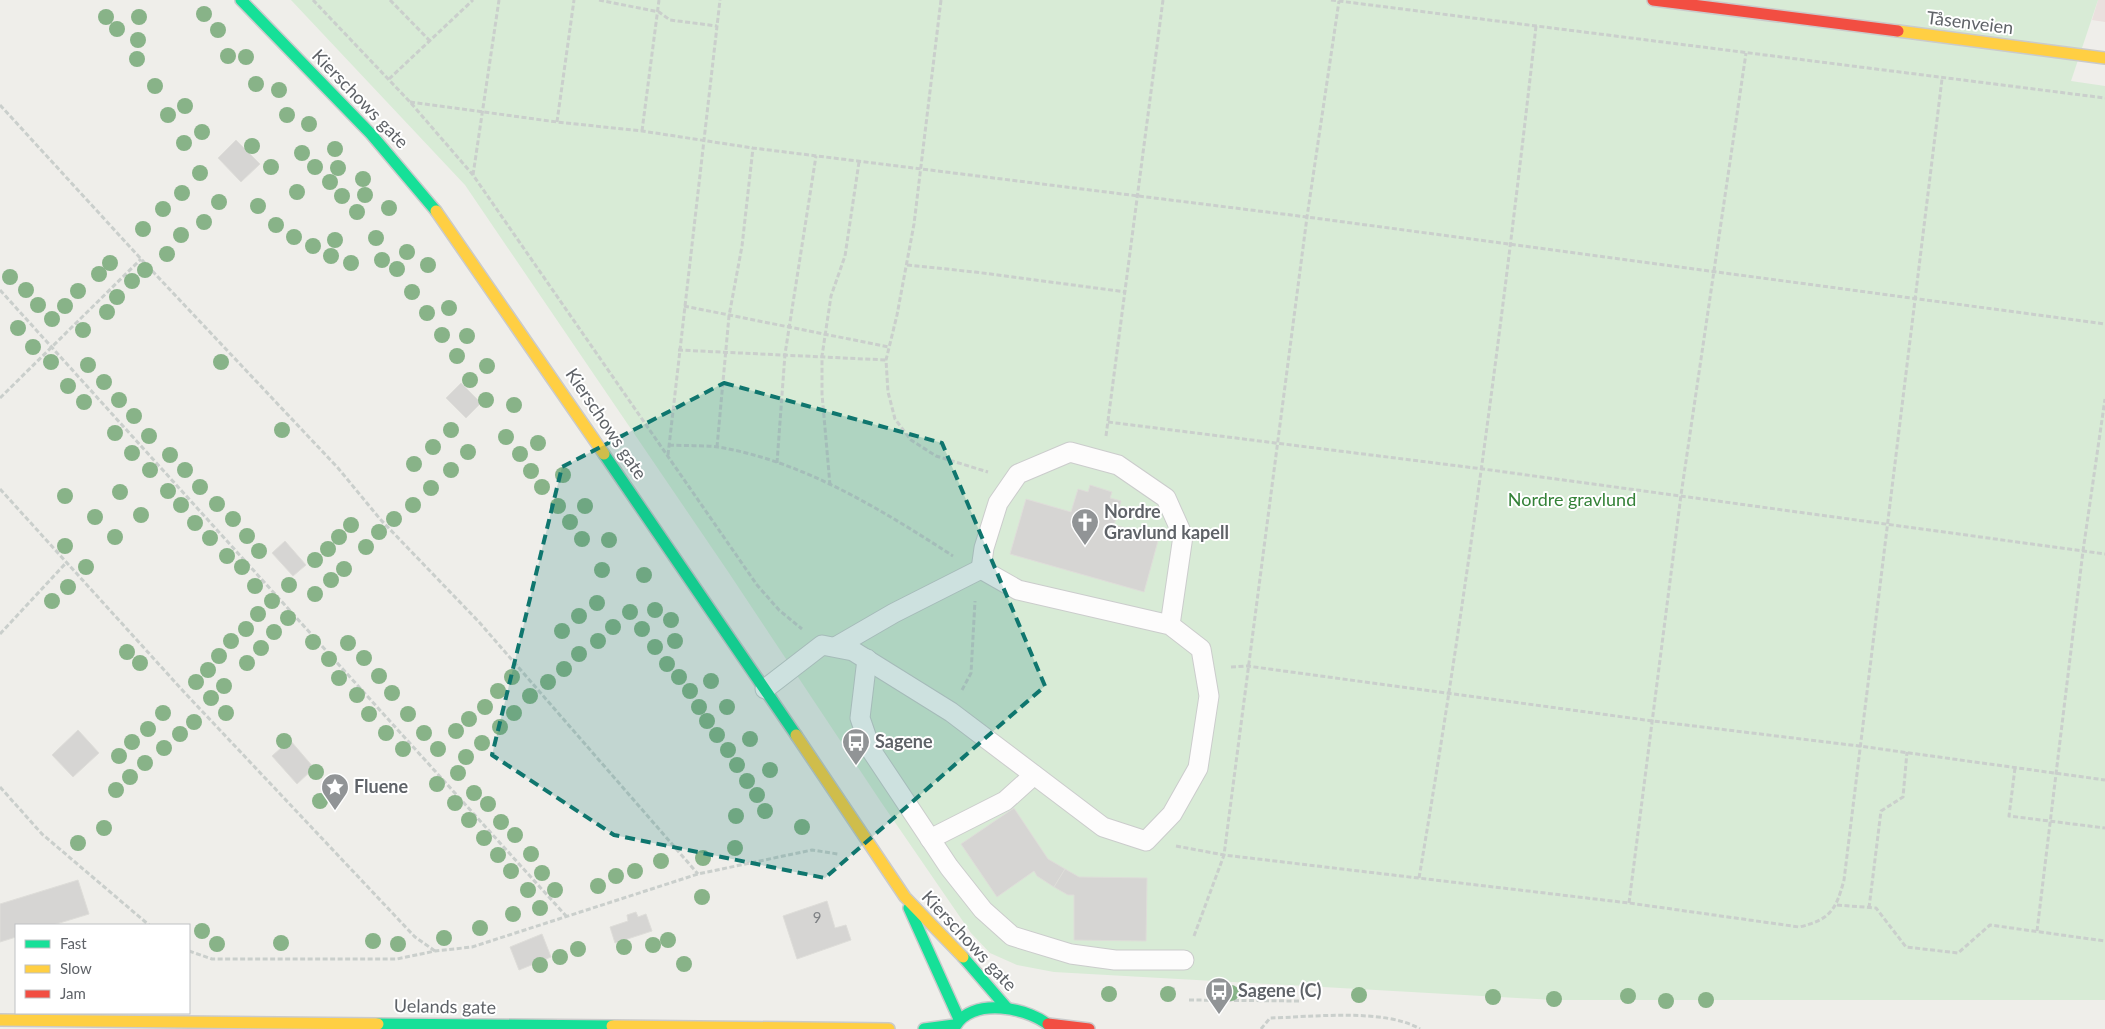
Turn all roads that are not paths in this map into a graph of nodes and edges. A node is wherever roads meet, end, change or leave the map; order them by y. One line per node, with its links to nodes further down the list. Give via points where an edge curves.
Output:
1 (241, 0): 8 (street, Kierschows gate, via 370,134 444,220)
2 (1653, 0): 3 (street, Tåsenveien)
3 (2105, 58)
4 (975, 572): 5 (lane, via 1018,590); 5 (lane, via 998,503 1018,474 1070,452 1102,460 1118,465 1166,498 1183,536); 6 (lane)
5 (1170, 626): 9 (lane, via 1201,649 1210,696 1198,768 1172,814 1146,841 1103,827)
6 (829, 646): 7 (lane, via 853,651); 8 (lane)
7 (866, 659): 9 (lane, via 951,712); 10 (lane, via 860,718 871,750)
8 (765, 689): 11 (street, Kierschows gate)
9 (1034, 775): 10 (lane, via 1005,801)
10 (930, 839): 12 (lane, via 984,910 1012,936 1071,954 1115,960)
11 (905, 897): 13 (street, Kierschows gate); 15 (street, Kierschows gate, via 918,936 949,993)
12 (1184, 960)
13 (1007, 1008): 15 (street, via 983,1010); 16 (street, via 1036,1016)
14 (0, 1020): 17 (street, Uelands gate)
15 (956, 1025): 18 (street)
16 (1050, 1026): 19 (street)
17 (889, 1029)
18 (924, 1029)
19 (1089, 1029)

